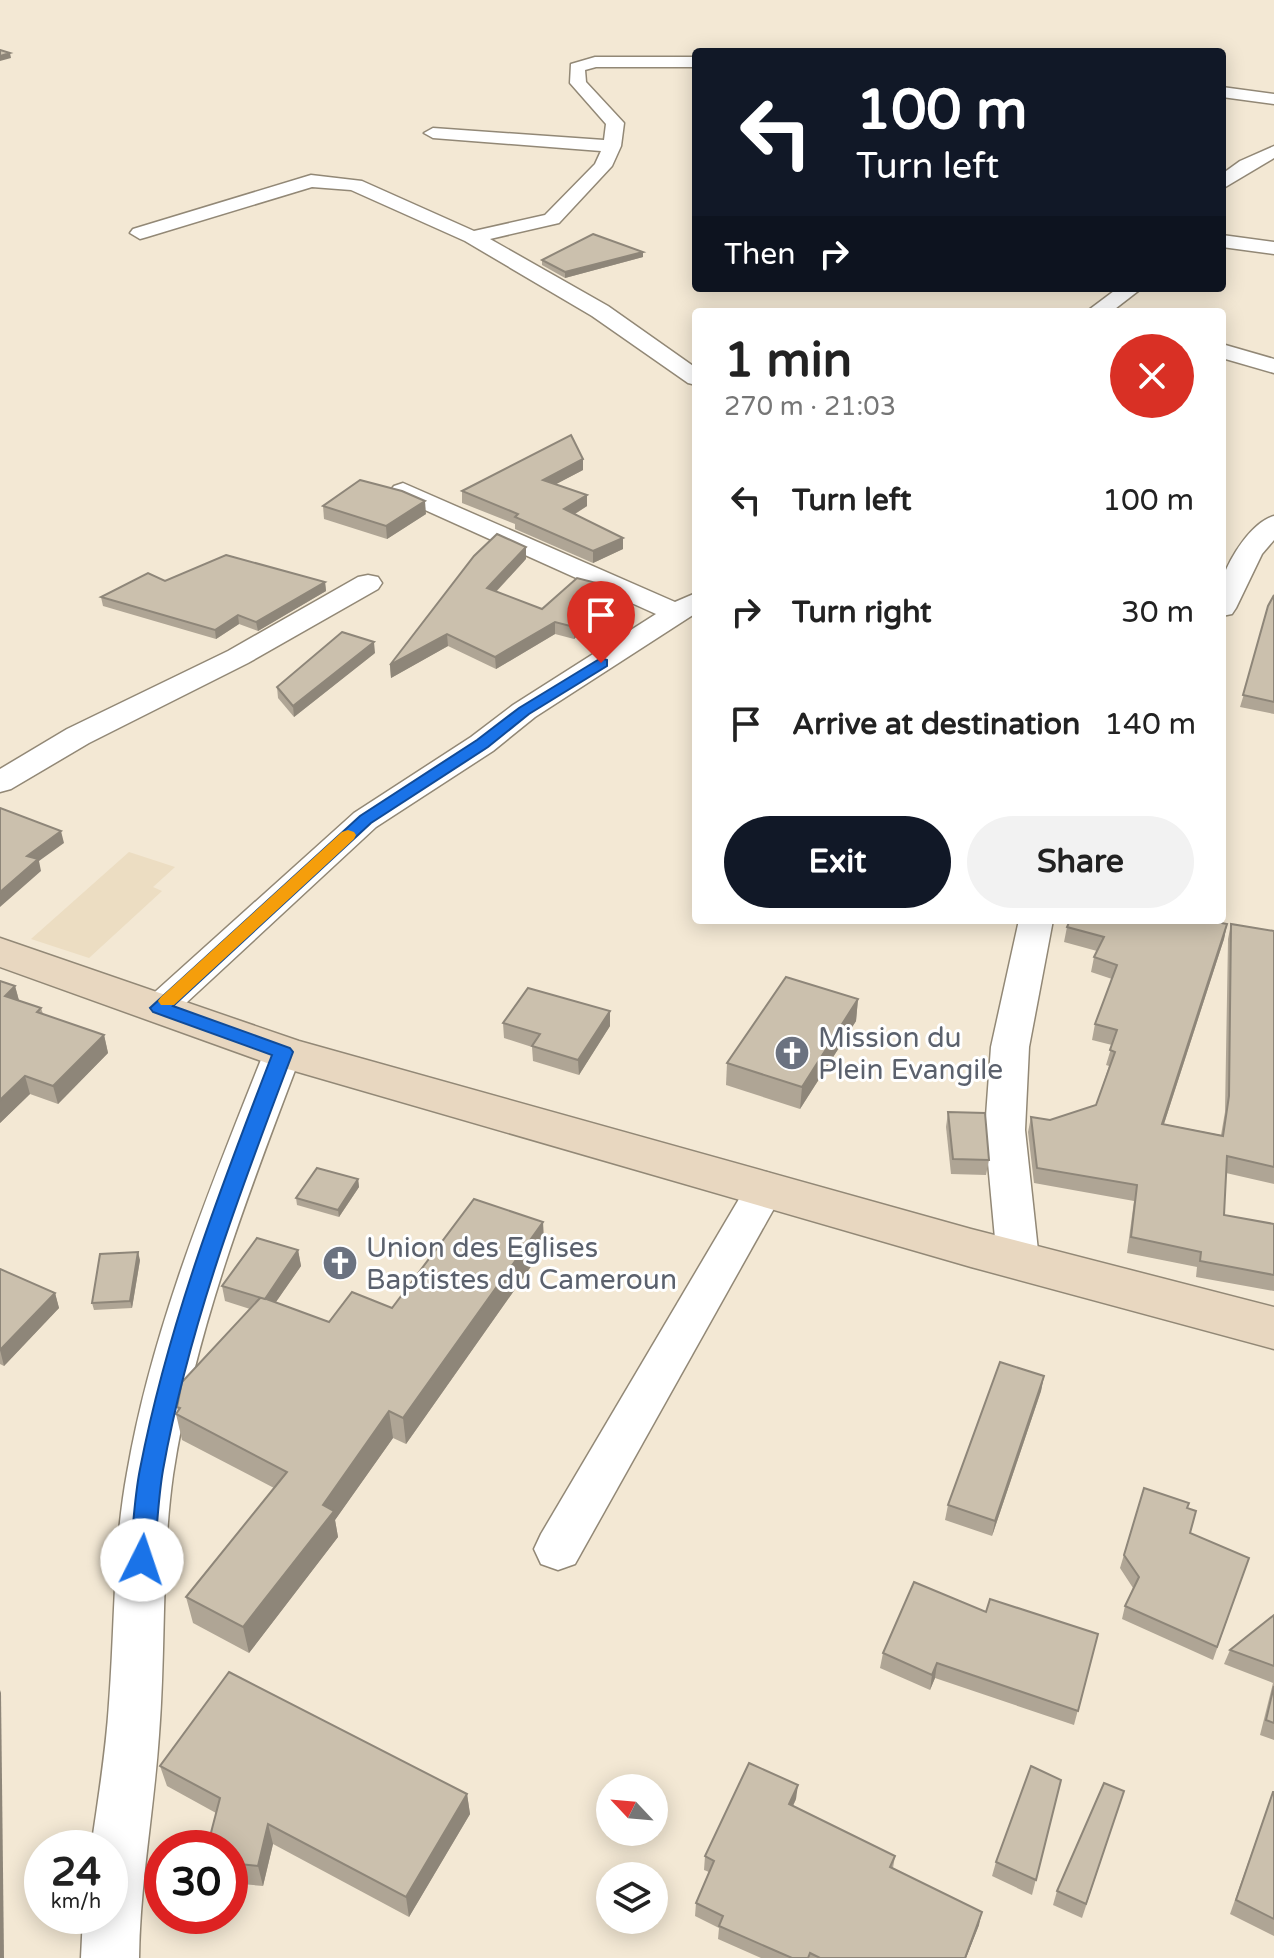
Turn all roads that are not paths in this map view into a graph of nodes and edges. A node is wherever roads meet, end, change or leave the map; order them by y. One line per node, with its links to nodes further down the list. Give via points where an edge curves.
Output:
1 (692, 62): 5 (street, via 595,62 577,67 578,83 615,123)
2 (1226, 93): 3 (street)
3 (1274, 99)
4 (433, 133): 5 (street)
5 (612, 146): 9 (street, via 603,166 552,219)
6 (1274, 151): 7 (street)
7 (1226, 180)
8 (140, 233): 9 (street, via 324,180 355,185)
9 (472, 237): 16 (street, via 600,311)
10 (1226, 242): 11 (street)
11 (1274, 248)
12 (1126, 292): 13 (street)
13 (1103, 308)
14 (1226, 352): 15 (street)
15 (1274, 366)
16 (692, 375)
17 (403, 491): 21 (street)
18 (1274, 524): 20 (street, via 1250,552)
19 (368, 583): 22 (street)
20 (1226, 600)
21 (687, 608): 25 (street, via 365,820)
22 (0, 782)
23 (1035, 924): 28 (street, via 1010,1047 1005,1130)
24 (0, 952): 25 (main road)
25 (159, 1008): 26 (main road)
26 (283, 1052): 27 (main road); 31 (street, via 215,1228 151,1472)
27 (766, 1187): 28 (main road); 30 (street)
28 (1018, 1260): 29 (main road)
29 (1274, 1328)
30 (558, 1549)
31 (110, 1958)

